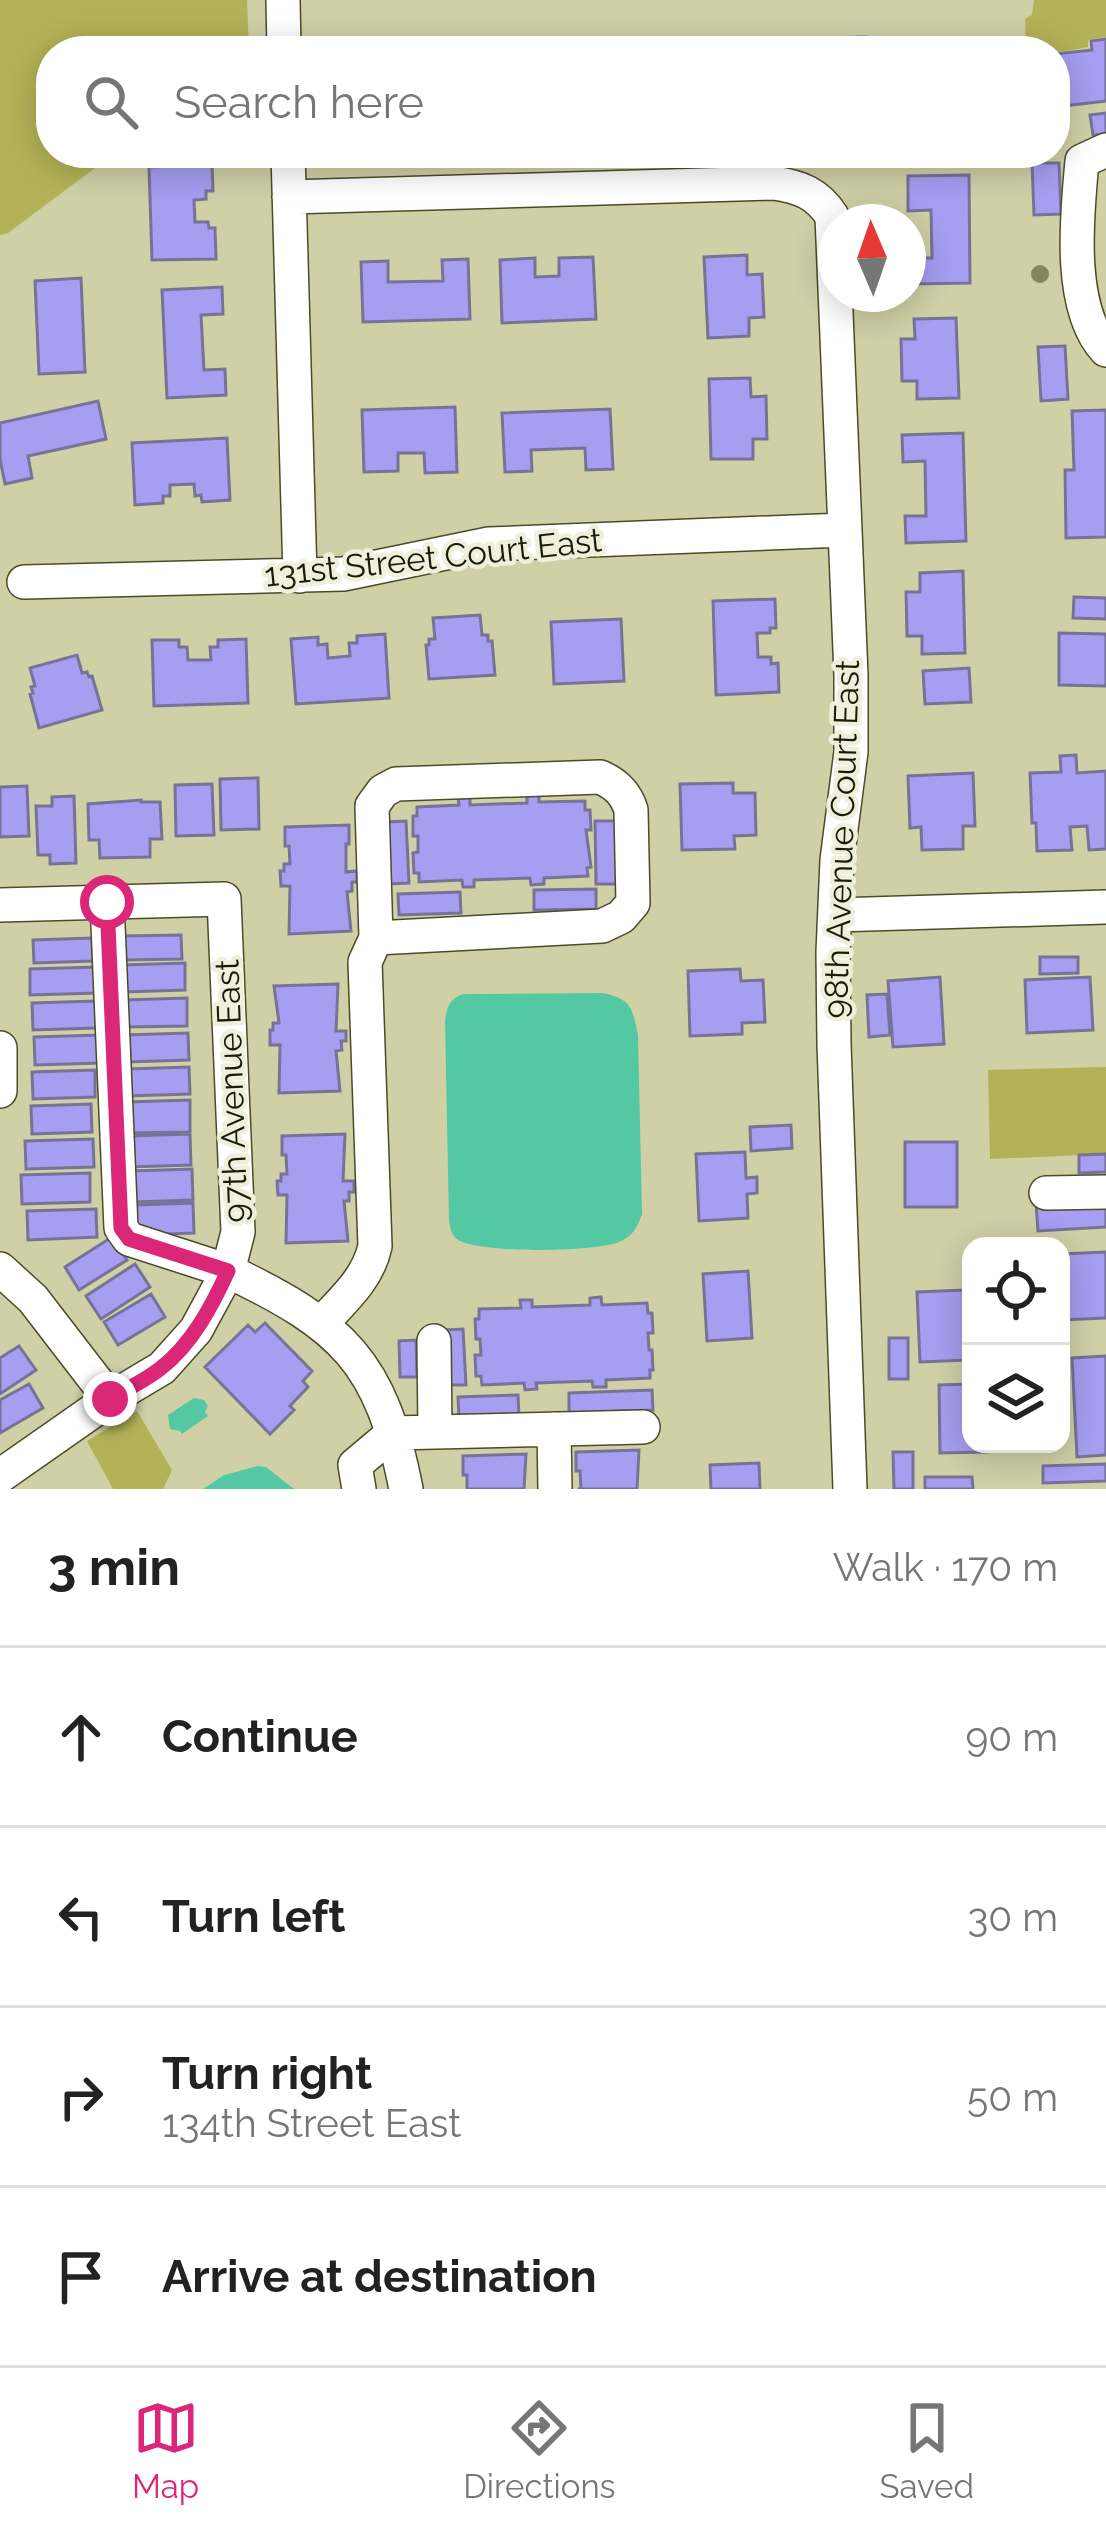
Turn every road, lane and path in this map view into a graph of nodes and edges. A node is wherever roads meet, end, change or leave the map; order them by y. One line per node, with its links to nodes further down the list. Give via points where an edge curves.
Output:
1 (283, 0): 2 (street)
2 (284, 36)
3 (1094, 156): 6 (street, via 1079,194 1079,277)
4 (288, 168): 5 (street)
5 (289, 197): 7 (street, 98th Avenue Court East, via 774,183 806,190 832,216); 8 (street)
6 (1106, 350)
7 (843, 530): 8 (street, 131st Street Court East, via 489,544); 13 (street, 98th Avenue Court East, via 851,752)
8 (300, 576): 9 (street, 131st Street Court East)
9 (24, 581)
10 (107, 902): 11 (street); 20 (street, via 121,1228 129,1239); 20 (street, 97th Avenue East, via 224,899 238,1232)
11 (0, 905)
12 (1106, 907): 13 (street)
13 (835, 914): 33 (street, 98th Avenue Court East)
14 (376, 938): 14 (street, via 372,806 383,790 600,777 627,797 633,903 621,916 602,926); 21 (street, via 365,962 375,1246 361,1280)
15 (0, 1048): 16 (street)
16 (0, 1091)
17 (1106, 1192): 18 (street)
18 (1046, 1193)
19 (0, 1269): 23 (street)
20 (228, 1271): 21 (street, 97th Avenue East); 23 (street, via 178,1352)
21 (321, 1324): 27 (street, 97th Avenue East, via 362,1363)
22 (434, 1341): 26 (street)
23 (110, 1399): 28 (street)
24 (643, 1426): 25 (street)
25 (554, 1429): 26 (street); 32 (street)
26 (435, 1432): 27 (street)
27 (392, 1433): 30 (street, via 356,1465); 31 (street, 97th Avenue East)
28 (0, 1477): 29 (street)
29 (11, 1489)
30 (359, 1489)
31 (406, 1489)
32 (555, 1489)
33 (850, 1489)

